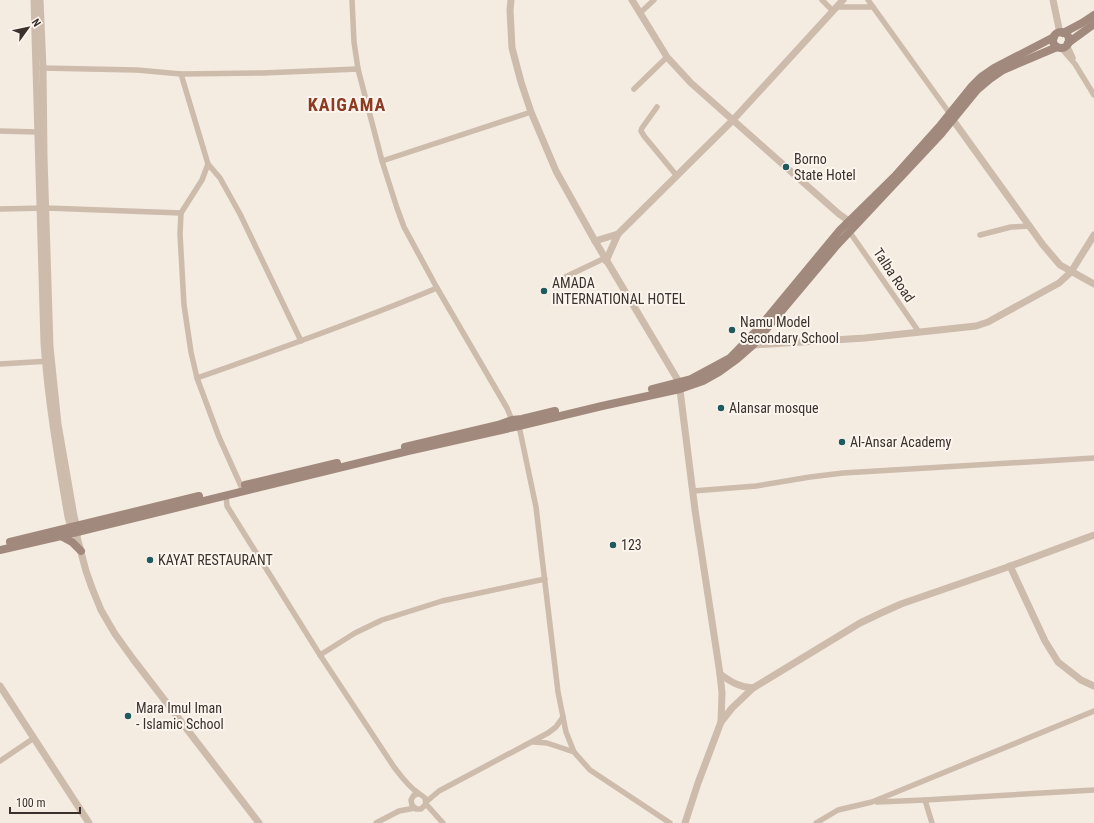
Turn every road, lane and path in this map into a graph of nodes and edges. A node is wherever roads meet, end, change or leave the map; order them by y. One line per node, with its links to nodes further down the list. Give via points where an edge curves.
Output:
1 (34, 0): 19 (street)
2 (40, 0): 19 (street)
3 (352, 0): 20 (street)
4 (511, 0): 25 (street, via 512,48)
5 (632, 0): 13 (street)
6 (654, 0): 13 (street)
7 (822, 0): 12 (street)
8 (843, 0): 12 (street)
9 (868, 0): 11 (street)
10 (1053, 0): 16 (street)
11 (873, 7): 12 (street); 26 (street)
12 (835, 9): 27 (street)
13 (641, 12): 18 (street)
14 (1094, 15): 16 (main road)
15 (1094, 24): 17 (main road)
16 (1059, 34): 17 (main road, via 1054,43); 17 (main road, via 1068,37); 26 (main road, via 981,77)
17 (1063, 46): 23 (street); 26 (main road, via 1022,60 1004,70 977,90)
18 (667, 57): 22 (street); 27 (street, via 691,83)
19 (40, 68): 21 (street, via 137,70); 29 (street); 33 (street)
20 (358, 69): 21 (street); 30 (street)
21 (181, 74): 31 (street)
22 (634, 89)
23 (1094, 95)
24 (657, 107): 32 (street, via 641,131)
25 (531, 112): 30 (street); 42 (street, via 556,171)
26 (951, 117): 36 (main road); 37 (street); 38 (main road, via 898,181)
27 (733, 120): 32 (street); 36 (street)
28 (0, 131): 29 (street)
29 (37, 132): 33 (street)
30 (382, 162): 47 (street, via 404,227)
31 (208, 164): 35 (street, via 202,180); 49 (street, via 220,178 240,214)
32 (677, 176): 39 (street)
33 (42, 208): 34 (street); 35 (street); 51 (street)
34 (0, 209)
35 (181, 213): 53 (street, via 184,306)
36 (849, 221): 54 (main road, via 759,328 730,358)
37 (1030, 226): 40 (street, via 1011,227); 44 (street, via 1060,265)
38 (849, 231): 48 (street, Talba Road); 50 (main road)
39 (618, 234): 42 (street); 43 (street)
40 (980, 235)
41 (1094, 235): 44 (street)
42 (595, 241): 43 (street)
43 (606, 260): 45 (street); 54 (street)
44 (1071, 272): 46 (street); 48 (street, via 1059,283 988,322 976,326)
45 (559, 280)
46 (1094, 284)
47 (437, 288): 49 (street); 55 (street)
48 (919, 332): 50 (street)
49 (301, 341): 53 (street)
50 (752, 345): 54 (main road, via 719,372 703,381)
51 (48, 362): 52 (street); 61 (street)
52 (0, 364)
53 (197, 378): 58 (street)
54 (680, 386): 55 (main road); 56 (main road); 59 (street)
55 (512, 420): 58 (main road)
56 (519, 426): 60 (main road); 68 (street, via 536,507)
57 (1094, 458): 59 (street, via 843,473 756,486)
58 (240, 486): 61 (main road)
59 (693, 491): 70 (street)
60 (226, 495): 61 (main road); 69 (street, via 228,506)
61 (75, 531): 63 (main road); 64 (main road); 66 (street)
62 (1094, 535): 67 (street)
63 (61, 536): 65 (main road); 66 (main road)
64 (0, 544)
65 (0, 550)
66 (81, 551): 91 (street, via 101,610 115,634)
67 (1010, 566): 72 (street, via 1045,641 1058,662 1081,680); 73 (street, via 901,604 860,623)
68 (546, 579): 69 (street, via 442,601 382,620); 75 (street)
69 (320, 655): 81 (street)
70 (720, 674): 73 (street, via 730,682); 76 (street)
71 (0, 686): 77 (street)
72 (1094, 686)
73 (753, 688): 76 (street)
74 (1094, 711): 87 (street)
75 (563, 717): 78 (street, via 552,730); 79 (street)
76 (721, 722): 95 (street)
77 (34, 738): 80 (street); 90 (street)
78 (533, 742): 79 (street, via 547,743); 83 (street)
79 (574, 752): 94 (street, via 590,770)
80 (0, 761)
81 (407, 783): 84 (street); 85 (street)
82 (1094, 790): 86 (street)
83 (439, 791): 84 (street); 88 (street)
84 (420, 794): 85 (street); 88 (street, via 425,798)
85 (412, 798): 88 (street, via 412,806); 89 (street)
86 (925, 800): 87 (street); 97 (street)
87 (872, 802): 96 (street, via 838,810)
88 (422, 806): 89 (street); 93 (street)
89 (399, 811): 92 (street)
90 (89, 823)
91 (259, 823)
92 (376, 823)
93 (443, 823)
94 (670, 823)
95 (685, 823)
96 (816, 823)
97 (932, 823)

